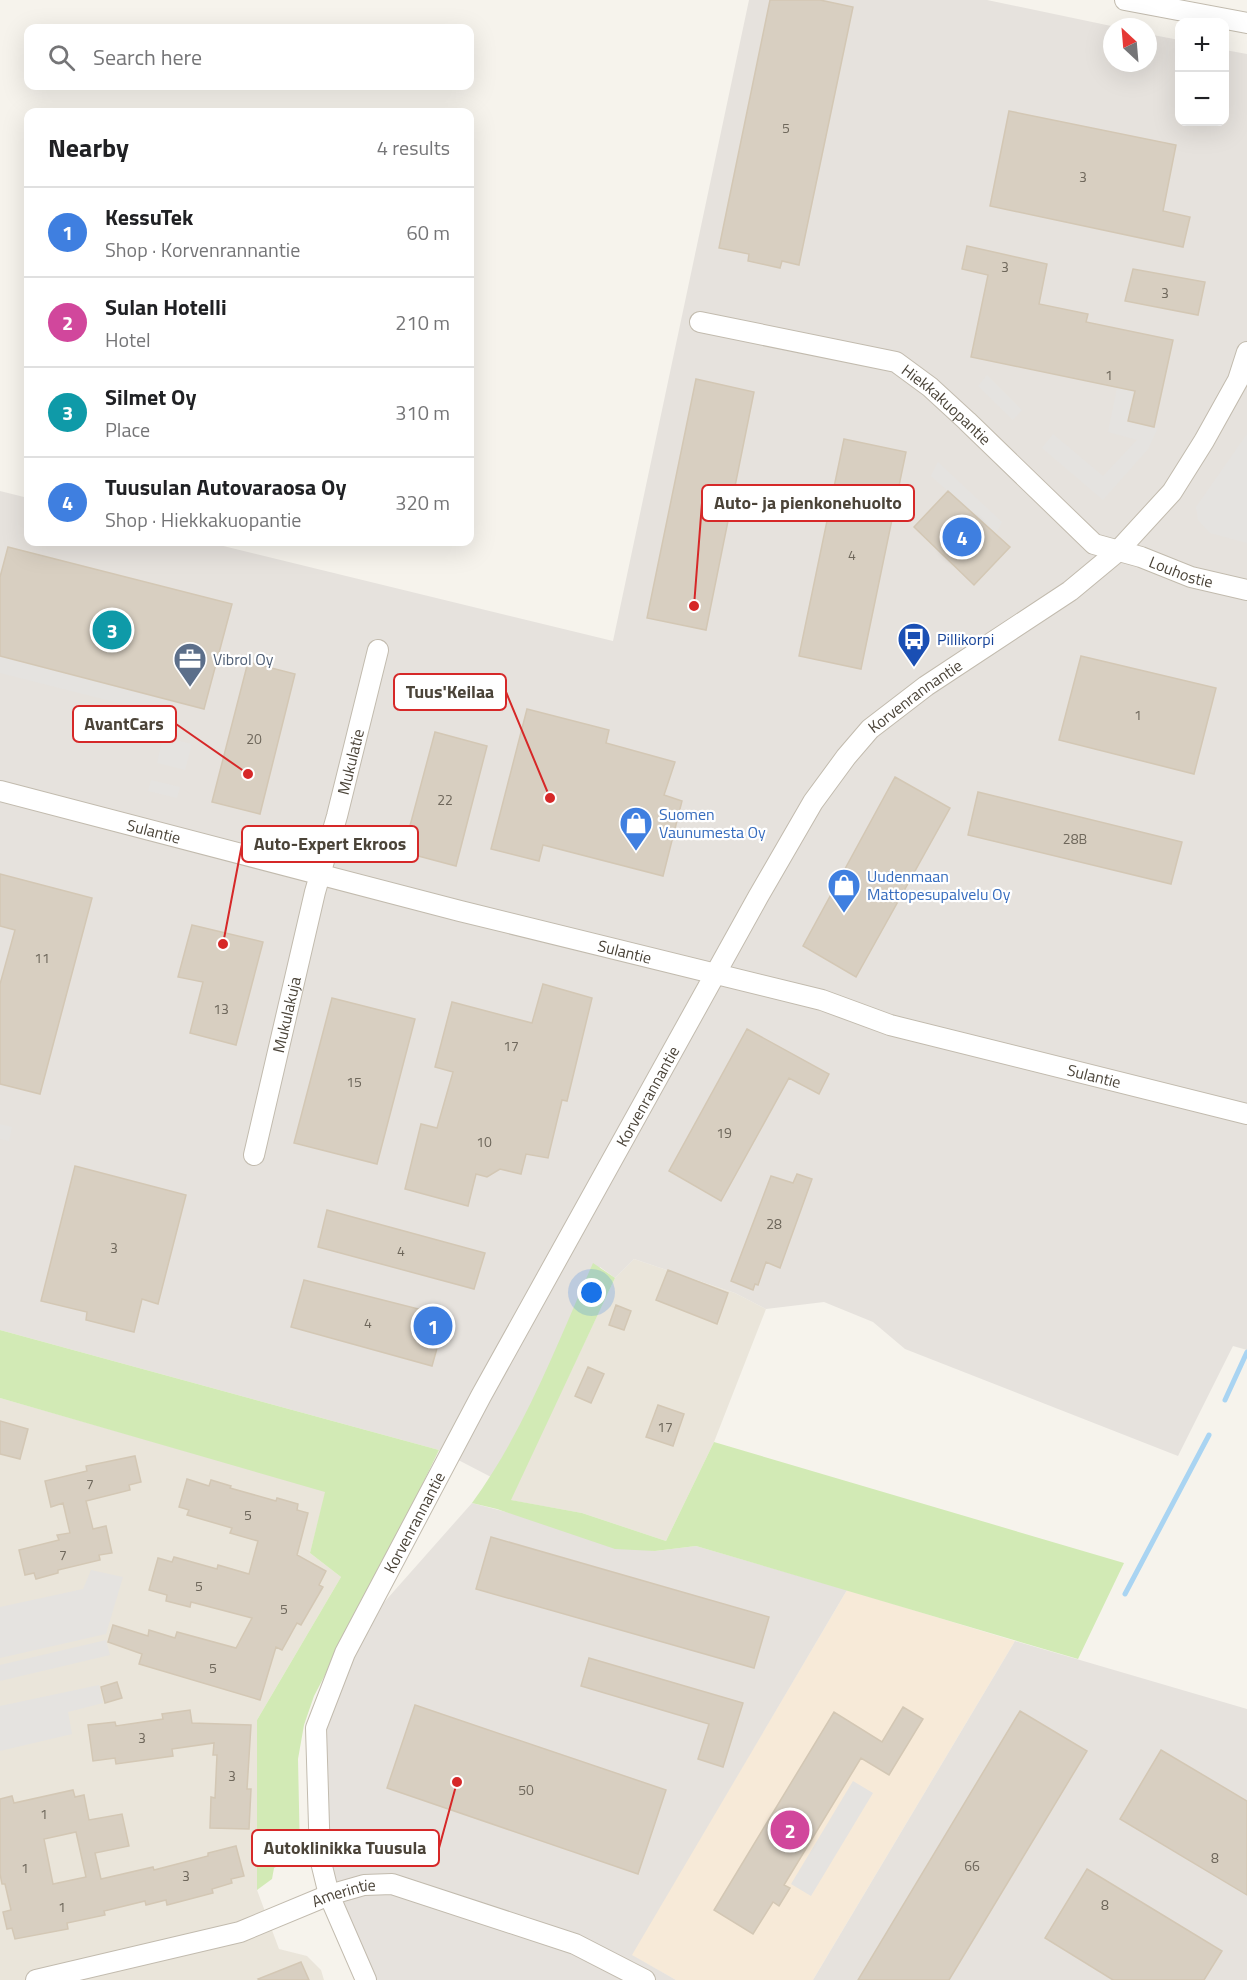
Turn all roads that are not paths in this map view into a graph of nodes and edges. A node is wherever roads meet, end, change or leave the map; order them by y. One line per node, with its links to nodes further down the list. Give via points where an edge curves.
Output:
1 (1125, 0): 2 (street)
2 (1247, 23)
3 (700, 322): 5 (street, Hiekkakuopantie, via 896,362 967,421 1084,536)
4 (1247, 352): 5 (street, Korvenrannantie, via 1238,380 1172,492)
5 (1117, 552): 6 (street, Louhostie, via 1191,577); 10 (street, Korvenrannantie, via 1070,591 926,686 870,729 813,802)
6 (1247, 590)
7 (378, 650): 9 (street, Mukulatie)
8 (0, 791): 9 (street, Sulantie)
9 (322, 873): 10 (street, Sulantie); 12 (street, Mukulakuja)
10 (716, 973): 11 (street, Sulantie, via 822,1000 890,1025); 13 (street, Korvenrannantie, via 574,1226 345,1653 316,1728 320,1858)
11 (1247, 1114)
12 (254, 1155)
13 (329, 1895): 14 (street, Amerintie, via 240,1932); 15 (street, Korvenrannantie); 16 (street, Amerintie, via 364,1885 392,1884 575,1944)
14 (36, 1980)
15 (366, 1980)
16 (645, 1980)

